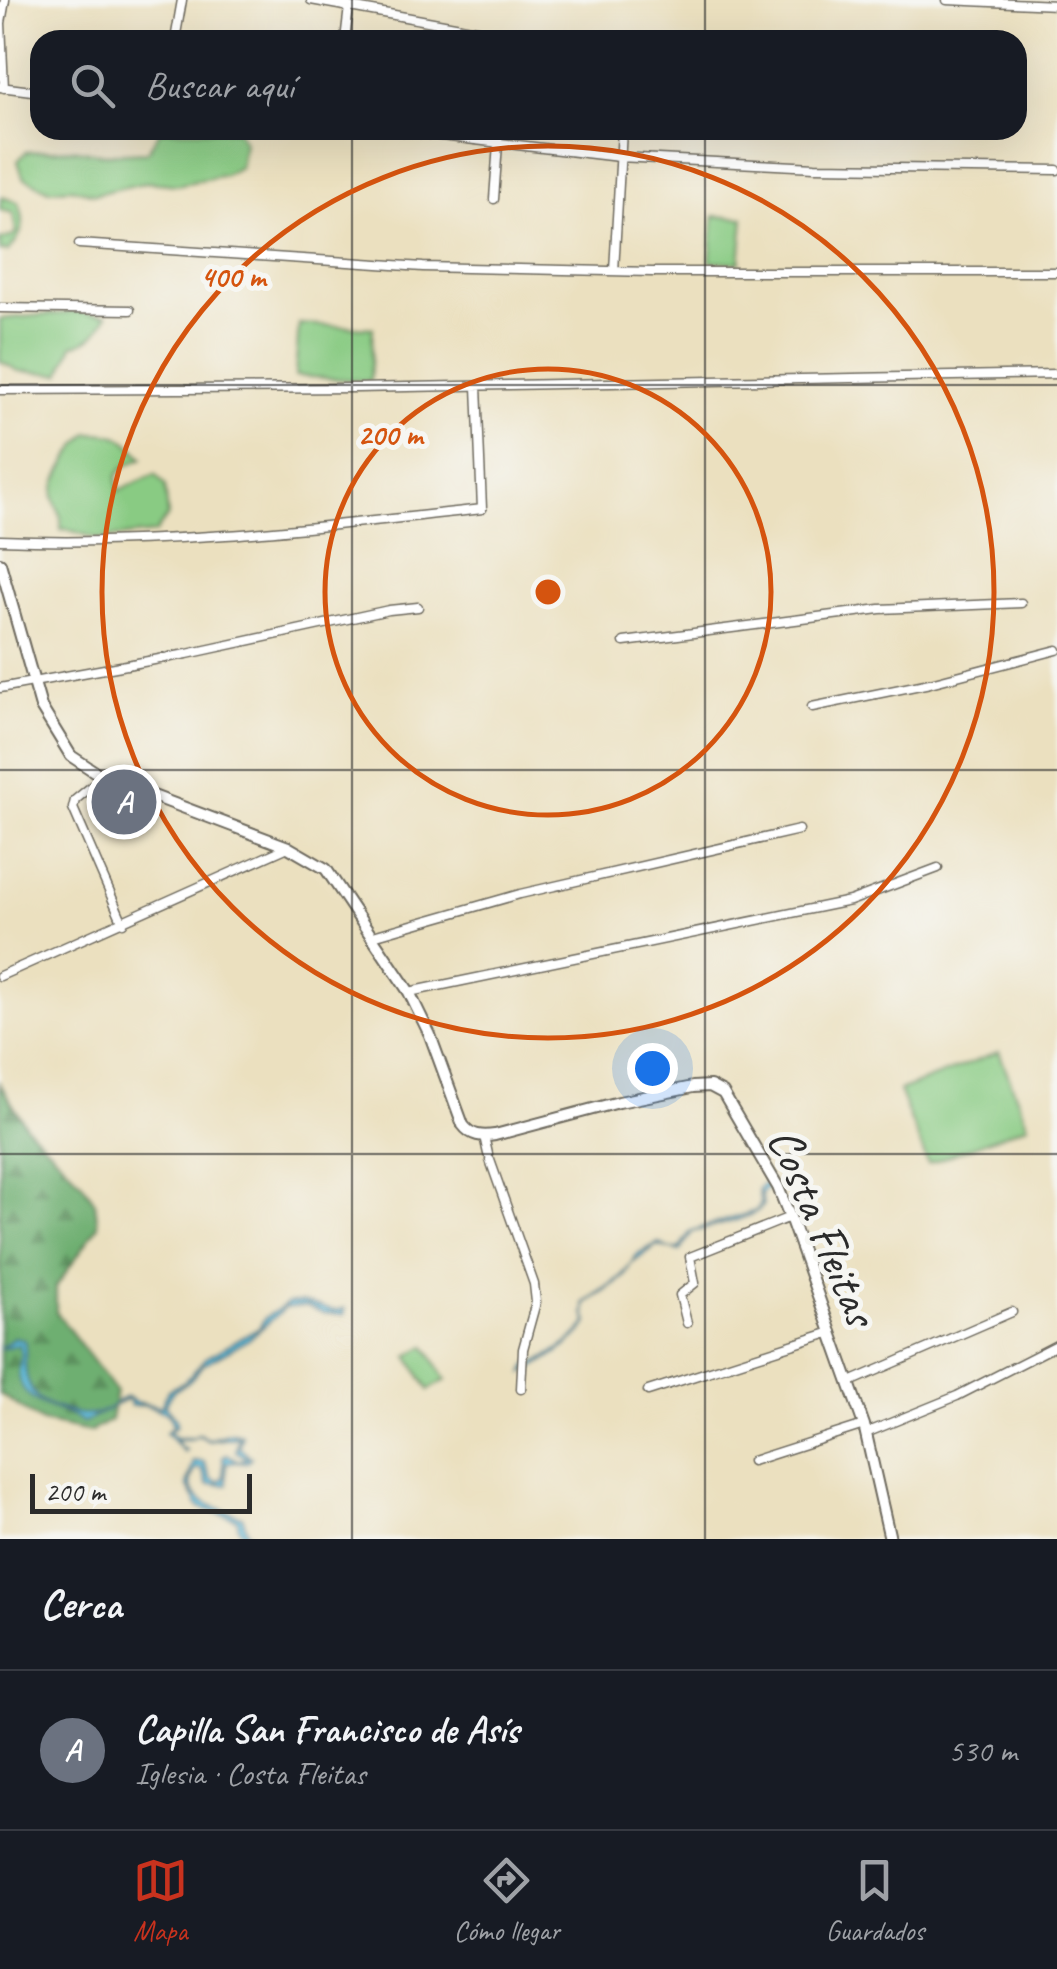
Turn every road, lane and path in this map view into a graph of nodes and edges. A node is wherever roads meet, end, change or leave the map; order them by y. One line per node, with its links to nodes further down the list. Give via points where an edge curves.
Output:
1 (5, 0): 12 (street)
2 (182, 0): 8 (street)
3 (310, 0): 6 (street)
4 (947, 0): 5 (street)
5 (1057, 5)
6 (349, 7): 7 (street); 9 (street)
7 (447, 26): 10 (street); 11 (street)
8 (177, 30)
9 (347, 30)
10 (447, 30)
11 (469, 30)
12 (2, 88): 13 (street)
13 (30, 91)
14 (483, 140): 16 (street)
15 (621, 140): 17 (street)
16 (496, 142): 17 (street); 19 (street)
17 (619, 156): 18 (street); 21 (street)
18 (1057, 170)
19 (494, 198)
20 (79, 244): 21 (street, via 423,267)
21 (614, 271): 22 (street)
22 (1057, 272)
23 (0, 308): 24 (street)
24 (130, 310)
25 (1057, 374): 26 (street)
26 (477, 386): 27 (street); 28 (street, via 482,509 294,531 67,543)
27 (0, 390)
28 (0, 540)
29 (1, 569): 34 (main road)
30 (1021, 604): 32 (street, via 880,609)
31 (418, 607): 34 (street)
32 (624, 642)
33 (1057, 650): 36 (street)
34 (33, 681): 35 (street); 37 (main road, via 65,748)
35 (0, 688)
36 (812, 708)
37 (103, 778): 39 (main road); 41 (street, via 74,808)
38 (799, 830): 42 (street, via 520,894)
39 (288, 847): 41 (street); 42 (main road, via 326,868)
40 (938, 868): 44 (street, via 850,900)
41 (123, 924): 43 (street)
42 (372, 936): 44 (main road)
43 (0, 976)
44 (409, 992): 45 (main road, via 463,1125)
45 (484, 1136): 46 (main road, Costa Fleitas, via 710,1086 730,1102); 52 (street, via 534,1284)
46 (790, 1217): 48 (street, via 688,1258 695,1283 680,1295); 49 (main road, Costa Fleitas)
47 (1012, 1312): 51 (street)
48 (687, 1323)
49 (832, 1332): 51 (main road, Costa Fleitas); 53 (street)
50 (1057, 1345): 54 (street, via 957,1396)
51 (850, 1382): 54 (main road, Costa Fleitas)
52 (521, 1389)
53 (648, 1391)
54 (866, 1429): 55 (street); 56 (main road, Costa Fleitas)
55 (752, 1461)
56 (890, 1539)

